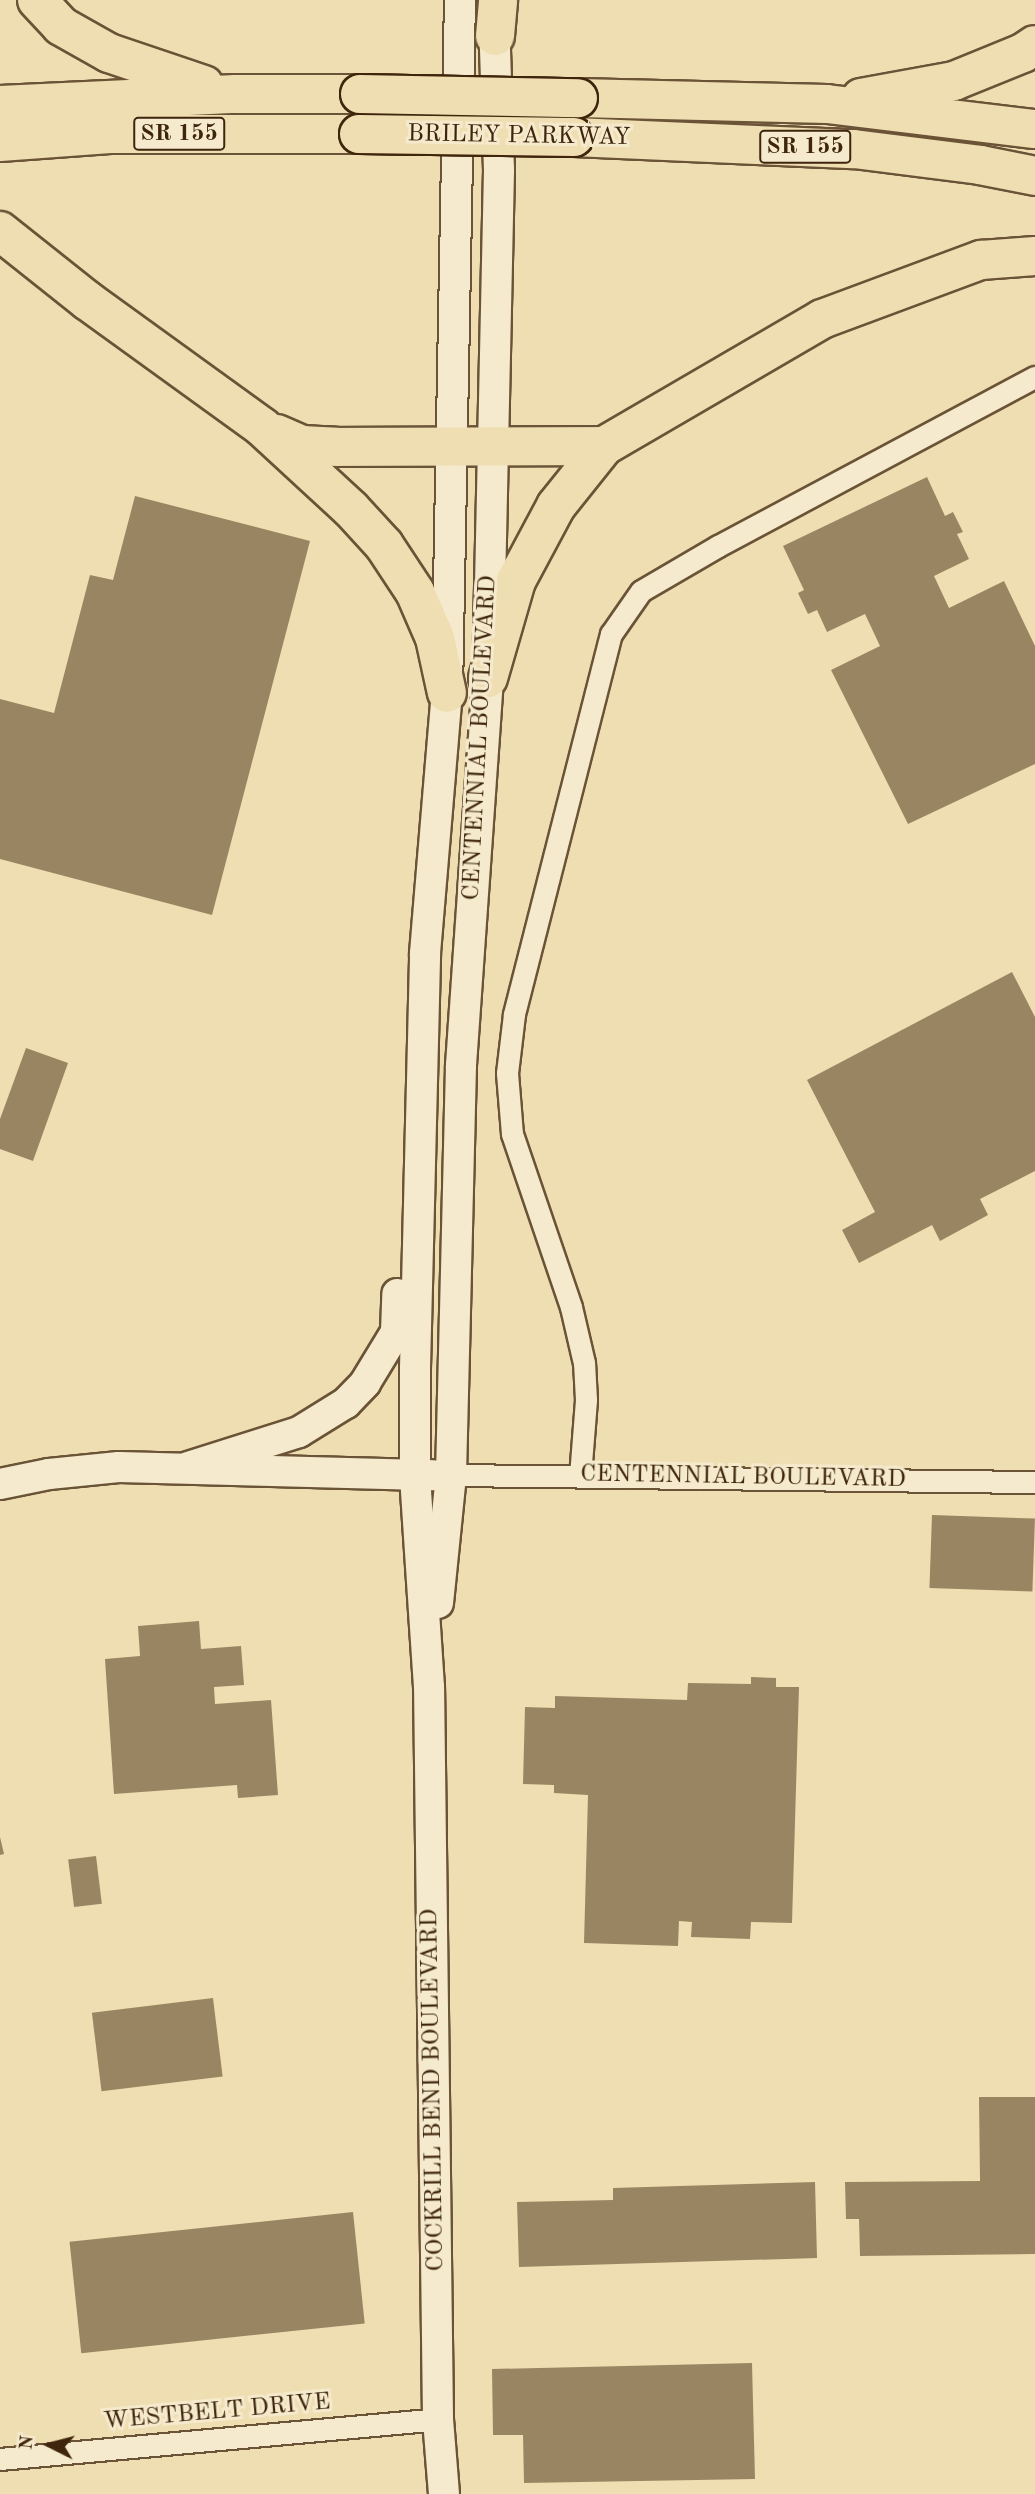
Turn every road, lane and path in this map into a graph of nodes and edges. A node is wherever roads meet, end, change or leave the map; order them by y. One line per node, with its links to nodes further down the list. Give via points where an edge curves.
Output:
1 (37, 0): 5 (highway, via 61,26 109,53)
2 (460, 0): 15 (main road, CENTENNIAL BOULEVARD)
3 (496, 12): 16 (main road, CENTENNIAL BOULEVARD, via 499,170)
4 (1035, 45): 6 (highway, via 954,81)
5 (236, 94): 6 (highway, BRILEY PARKWAY / SR 155, bridge); 7 (highway, BRILEY PARKWAY / SR 155)
6 (827, 104): 8 (highway, BRILEY PARKWAY / SR 155)
7 (0, 105)
8 (1035, 129)
9 (0, 142): 10 (highway, BRILEY PARKWAY / SR 155, bridge, via 110,134 574,137 854,149)
10 (1035, 176)
11 (0, 230): 14 (highway, via 88,301)
12 (1035, 256): 17 (highway, via 981,260 822,319)
13 (1035, 377): 24 (street, via 640,591 611,634 514,1014 507,1073 512,1134 584,1363)
14 (262, 427): 15 (highway, via 302,446); 19 (highway, via 384,545 415,592 435,638)
15 (452, 446): 16 (highway); 19 (main road, CENTENNIAL BOULEVARD)
16 (492, 446): 17 (highway); 18 (main road, CENTENNIAL BOULEVARD)
17 (604, 446): 18 (highway, via 556,506 516,581)
18 (488, 678): 23 (main road, CENTENNIAL BOULEVARD, via 461,1065)
19 (447, 693): 20 (main road, CENTENNIAL BOULEVARD)
20 (425, 953): 21 (main road, via 402,1066 396,1332 365,1383 325,1419 299,1432); 22 (main road, CENTENNIAL BOULEVARD)
21 (188, 1467): 22 (main road, CENTENNIAL BOULEVARD); 26 (main road, CENTENNIAL BOULEVARD, via 119,1467)
22 (415, 1475): 23 (main road, CENTENNIAL BOULEVARD); 27 (main road, CENTENNIAL BOULEVARD)
23 (451, 1475): 24 (street, CENTENNIAL BOULEVARD); 27 (main road, CENTENNIAL BOULEVARD)
24 (580, 1476): 25 (street, CENTENNIAL BOULEVARD)
25 (1035, 1482)
26 (0, 1484)
27 (429, 1687): 28 (main road, COCKRILL BEND BOULEVARD)
28 (438, 2419): 29 (street, WESTBELT DRIVE); 30 (main road, COCKRILL BEND BOULEVARD)
29 (0, 2459)
30 (444, 2494)

